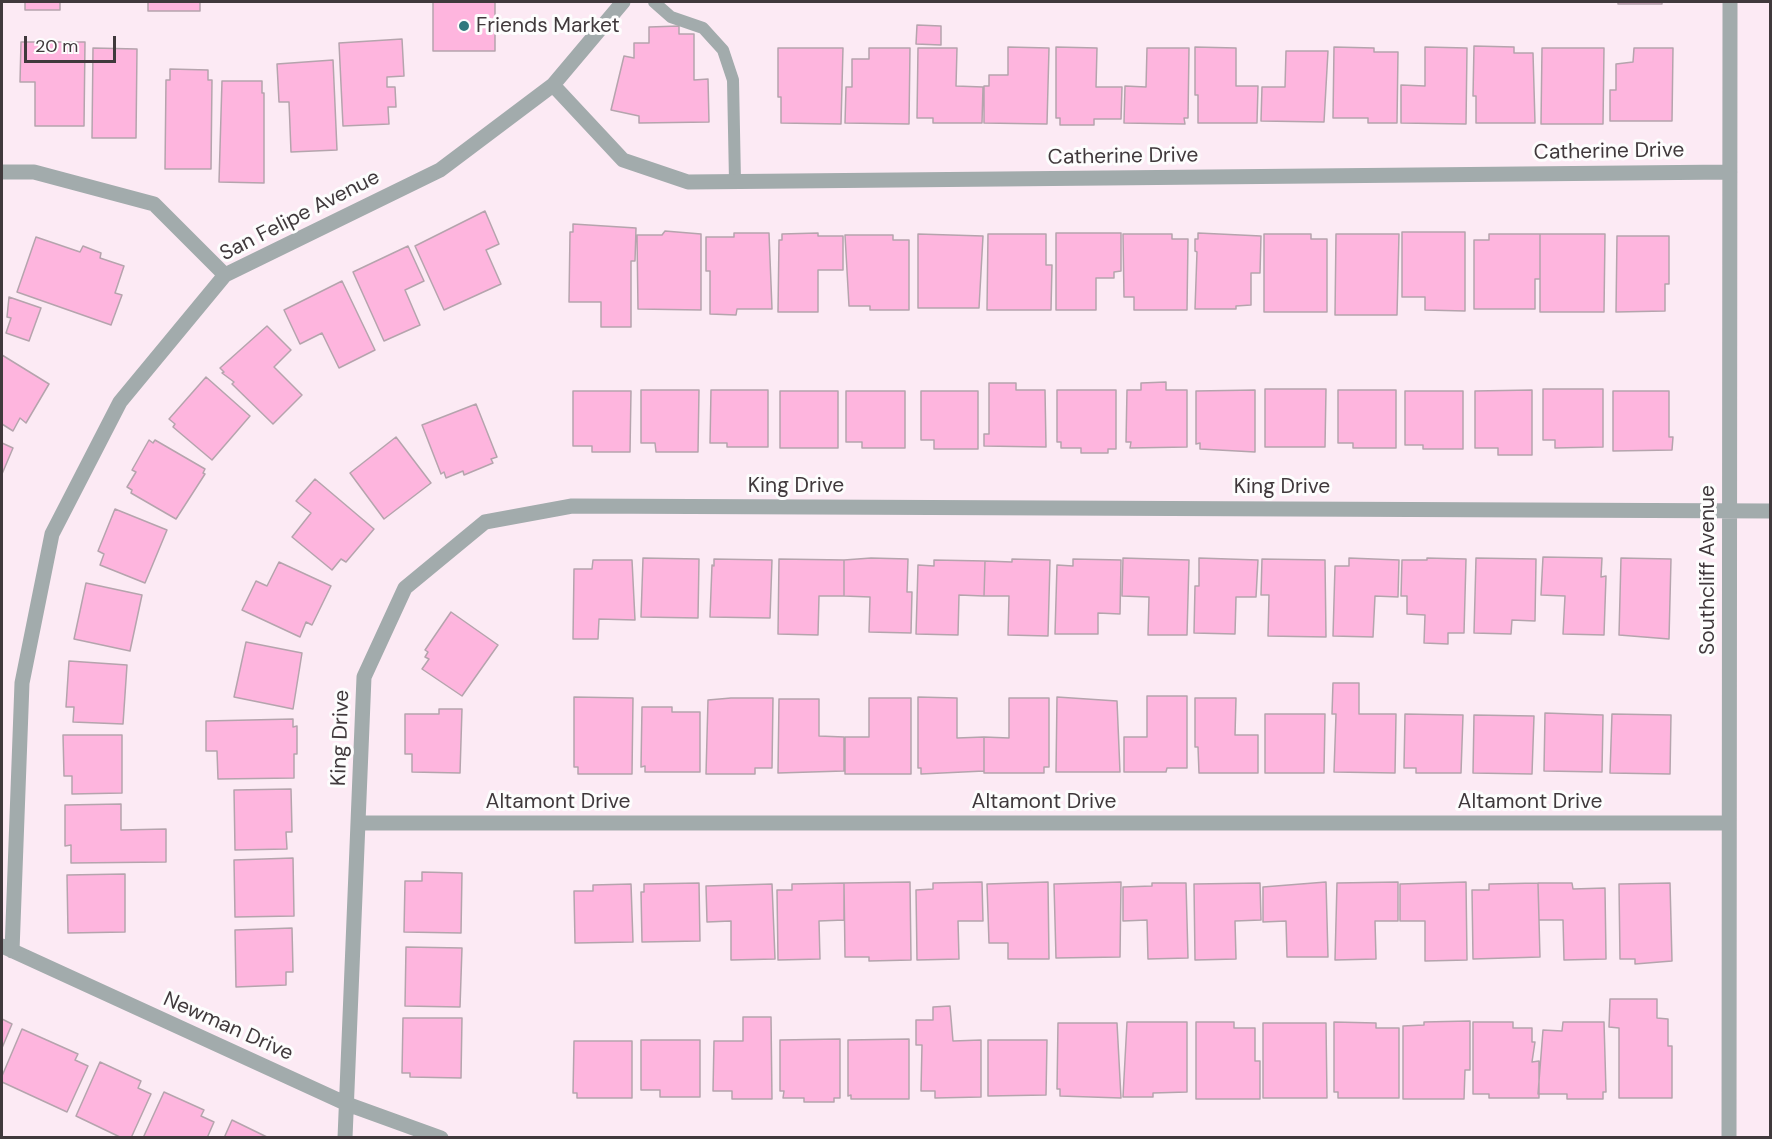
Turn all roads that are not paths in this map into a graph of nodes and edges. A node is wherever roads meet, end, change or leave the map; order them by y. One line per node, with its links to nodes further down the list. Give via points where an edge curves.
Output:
1 (623, 2): 4 (street, San Felipe Avenue)
2 (654, 2): 7 (lane, via 671,17 703,28 723,50 733,80)
3 (1730, 2): 6 (street, Southcliff Avenue)
4 (553, 85): 7 (street, Catherine Drive, via 623,160 688,182); 8 (street, San Felipe Avenue, via 440,170)
5 (2, 172): 8 (street, via 34,172 154,204)
6 (1730, 172): 7 (street, Catherine Drive); 9 (street, Southcliff Avenue)
7 (735, 181)
8 (225, 275): 13 (street, San Felipe Avenue, via 120,402 52,534 22,683)
9 (1729, 510): 10 (street, King Drive); 11 (street, Southcliff Avenue); 12 (street, King Drive, via 572,506 485,522 405,588 364,677)
10 (1770, 512)
11 (1729, 823): 12 (street, Altamont Drive); 17 (street, Southcliff Avenue)
12 (358, 824): 14 (street, King Drive)
13 (7, 949): 14 (street, Newman Drive)
14 (347, 1104): 15 (street, King Drive); 16 (street, Newman Drive)
15 (345, 1137)
16 (441, 1137)
17 (1729, 1137)

